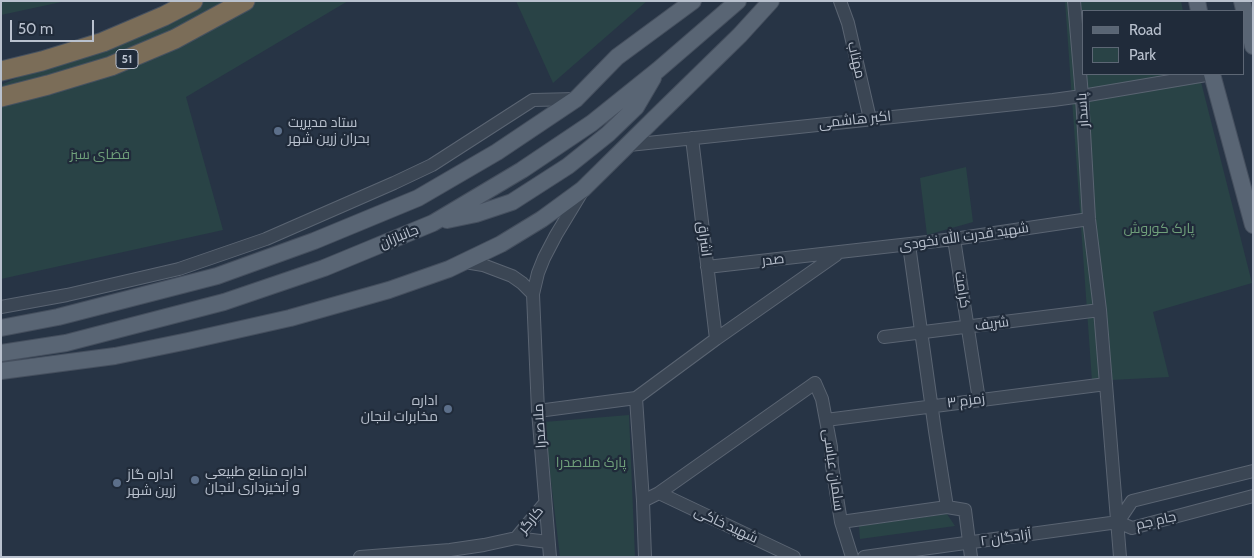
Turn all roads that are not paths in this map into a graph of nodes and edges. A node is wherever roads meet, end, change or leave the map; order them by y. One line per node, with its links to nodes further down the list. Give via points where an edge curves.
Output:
1 (193, 1): 11 (highway, 51, via 103,42)
2 (245, 1): 15 (highway, 51, via 175,39 111,66)
3 (693, 1): 16 (main road, جانبازان, via 617,57)
4 (738, 1): 10 (main road, جانبازان)
5 (771, 1): 19 (main road)
6 (840, 1): 17 (street, مهتاب)
7 (1074, 1): 14 (street, پاسدار)
8 (1242, 1): 9 (main road)
9 (1253, 44)
10 (658, 70): 22 (main road, جانبازان, via 592,123 522,170); 22 (main road, via 636,107 568,166 512,202)
11 (1, 71)
12 (1206, 75): 14 (street, اکبر هاشمی)
13 (1212, 75): 23 (main road)
14 (1082, 96): 17 (street, اکبر هاشمی); 21 (street, پاسدار)
15 (1, 97)
16 (576, 99): 25 (main road, جانبازان, via 497,152 418,198); 32 (street, via 533,100 432,164 266,239 179,268)
17 (870, 119): 18 (street, اکبر هاشمی)
18 (692, 138): 19 (street, اکبر هاشمی); 29 (street, اشراق)
19 (629, 144): 20 (main road)
20 (583, 189): 28 (main road, via 526,229); 31 (street, ملاصدرا, via 544,258)
21 (1089, 219): 24 (street, شهید قدرت الله نخودی); 33 (street, پاسدار)
22 (433, 223): 30 (main road, جانبازان)
23 (1253, 225)
24 (954, 239): 26 (street, شهید قدرت الله نخودی); 34 (street, کرامت)
25 (314, 241): 30 (main road); 35 (main road, جانبازان, via 216,276 58,317)
26 (909, 245): 27 (street, شهید قدرت الله نخودی); 36 (street)
27 (838, 253): 29 (street, صدر); 38 (street)
28 (465, 262): 31 (street, via 512,276); 42 (main road, via 389,290 290,318 116,356)
29 (708, 267): 38 (street, اشراق)
30 (324, 268): 39 (main road, جانبازان, via 224,302 66,342)
31 (533, 294): 48 (street, ملاصدرا)
32 (1, 307)
33 (1100, 310): 34 (street, شریف); 44 (street, پاسدار)
34 (968, 327): 36 (street, شریف); 46 (street, کرامت)
35 (1, 328)
36 (922, 333): 37 (street, شریف); 47 (street)
37 (884, 337)
38 (716, 340): 45 (street)
39 (24, 349): 40 (main road, جانبازان); 41 (main road); 42 (main road)
40 (1, 352)
41 (1, 360)
42 (76, 361): 43 (main road)
43 (1, 372)
44 (1106, 384): 46 (street, زمزم ۳); 57 (street, پاسدار)
45 (636, 398): 48 (street); 53 (street)
46 (980, 400): 47 (street, زمزم ۳)
47 (932, 406): 49 (street, زمزم ۳); 55 (street)
48 (538, 411): 54 (street, ملاصدرا)
49 (826, 420): 51 (street, سلمان عباسی, via 815,383); 56 (street, سلمان عباسی)
50 (1253, 471): 57 (street, جام جم, via 1132,501)
51 (659, 493): 53 (street); 64 (street, شهید خاکی)
52 (1253, 496): 57 (street, جام جم, via 1132,528)
53 (643, 501): 63 (street)
54 (545, 503): 58 (street, کارگر); 59 (street, ملاصدرا)
55 (947, 507): 56 (street); 60 (street, via 965,510)
56 (841, 522): 65 (street, سلمان عباسی)
57 (1118, 522): 60 (street, آزادگان ۲); 68 (street, پاسدار)
58 (516, 538): 59 (street, کارگر); 61 (street, کارگر, via 484,546)
59 (548, 542): 62 (street, ملاصدرا)
60 (969, 543): 66 (street, آزادگان ۲); 67 (street)
61 (360, 557)
62 (550, 557)
63 (645, 557)
64 (794, 557)
65 (852, 557)
66 (864, 557)
67 (971, 557)
68 (1120, 557)

